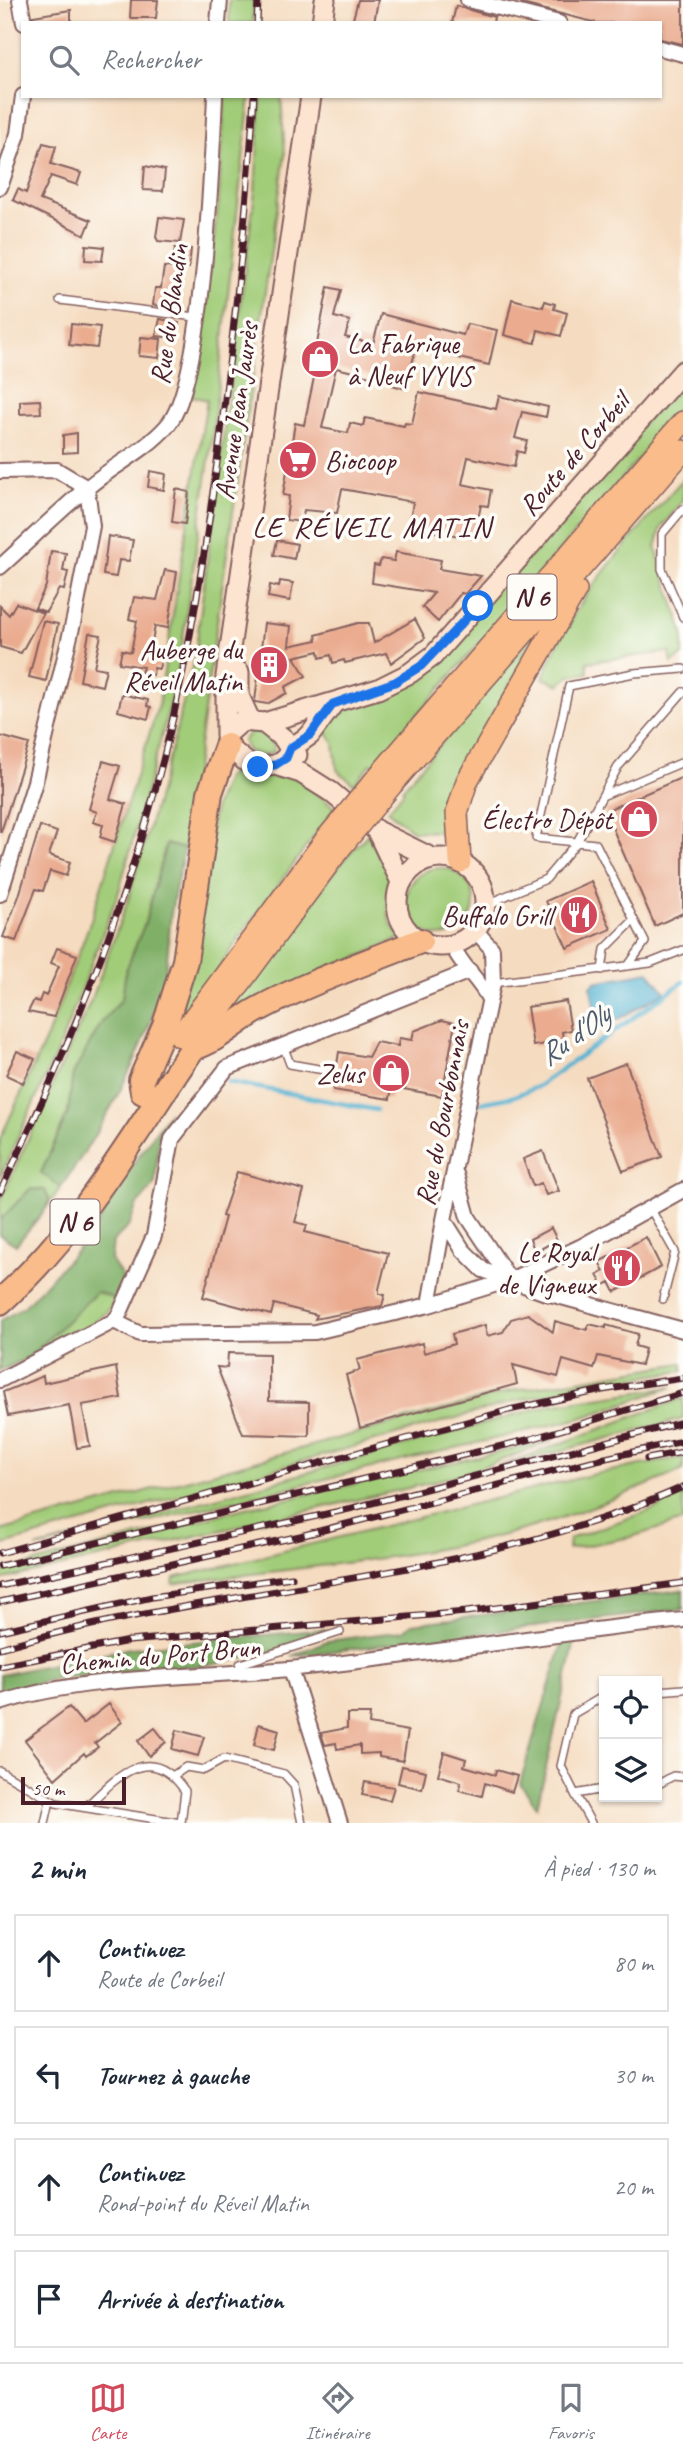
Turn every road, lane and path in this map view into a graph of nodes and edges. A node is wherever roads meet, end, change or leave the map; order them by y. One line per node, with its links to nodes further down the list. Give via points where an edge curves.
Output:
1 (20, 0): 6 (street)
2 (219, 0): 7 (street)
3 (325, 0): 8 (main road)
4 (337, 0): 9 (main road)
5 (468, 0): 10 (street)
6 (24, 21)
7 (218, 21)
8 (322, 21)
9 (334, 21)
10 (551, 21)
11 (662, 49): 12 (street)
12 (683, 54)
13 (23, 98): 17 (street, via 18,134)
14 (215, 98): 20 (street, Rue du Blandin, via 211,186)
15 (311, 98): 18 (main road, Avenue Jean Jaurès)
16 (323, 98): 18 (main road)
17 (0, 187)
18 (288, 295): 33 (main road, via 238,680 242,709); 35 (main road, Avenue Jean Jaurès, via 226,676)
19 (60, 300): 20 (lane)
20 (196, 317): 25 (street, Rue du Blandin, via 190,372 168,425)
21 (683, 371): 32 (main road, Route de Corbeil, via 433,656 395,682)
22 (683, 422): 40 (main road, N 6)
23 (683, 451): 27 (main road, N 6)
24 (0, 471): 25 (street, via 57,470)
25 (87, 488): 28 (street, Rue du Blandin); 48 (street, via 92,526 74,620 35,782)
26 (683, 509): 29 (lane, via 662,534 662,569)
27 (612, 533): 40 (main road, N 6); 46 (main road, via 467,781 457,813)
28 (0, 567)
29 (683, 617)
30 (683, 669): 44 (lane, via 569,686 536,838)
31 (683, 692): 42 (lane, via 618,767)
32 (333, 704): 33 (main road, Route de Corbeil); 34 (main road)
33 (257, 722): 35 (main road, via 236,724); 36 (main road, via 284,738)
34 (310, 735): 36 (main road); 39 (main road)
35 (226, 740): 38 (main road, via 250,765); 63 (highway, via 210,793 185,961 141,1080)
36 (290, 748): 38 (main road, via 286,758); 39 (main road)
37 (683, 761): 42 (lane)
38 (275, 765): 41 (main road, via 301,773)
39 (310, 766): 41 (main road)
40 (388, 777): 60 (main road, N 6, bridge, via 334,843)
41 (331, 792): 43 (main road)
42 (601, 796): 44 (lane)
43 (377, 831): 45 (main road); 47 (main road)
44 (577, 842): 49 (lane, via 546,879 501,898); 50 (lane, via 596,844)
45 (432, 858): 46 (main road); 47 (main road, via 414,866)
46 (460, 862): 49 (main road, via 483,887)
47 (401, 882): 52 (main road, via 397,909 409,933)
48 (0, 894)
49 (484, 911): 51 (main road)
50 (633, 921): 55 (lane, via 645,942); 56 (lane, via 605,949)
51 (475, 930): 53 (main road); 58 (street, via 492,949)
52 (420, 941): 53 (main road); 60 (highway, via 256,1010 209,1044)
53 (452, 945): 57 (street, Rue du Bourbonnais)
54 (683, 950): 55 (lane)
55 (628, 966): 56 (lane)
56 (602, 970): 58 (lane)
57 (470, 971): 59 (street, Rue du Bourbonnais); 61 (street)
58 (493, 984): 59 (street)
59 (489, 999): 64 (street, Rue du Bourbonnais)
60 (192, 1040): 63 (highway, N 6); 71 (highway, N 6, via 76,1220)
61 (283, 1045): 62 (lane, via 290,1064); 73 (street, via 227,1068 172,1139 154,1236 133,1289)
62 (330, 1071)
63 (143, 1092): 69 (highway, N 6, via 63,1212)
64 (455, 1170): 67 (street, Rue du Bourbonnais); 68 (street, via 468,1217)
65 (683, 1189): 66 (street)
66 (650, 1208): 68 (street); 70 (lane, via 675,1252)
67 (444, 1220): 68 (street, Rue du Bourbonnais, via 483,1270); 72 (street)
68 (510, 1280): 72 (street); 74 (street, Rue du Bourbonnais)
69 (0, 1281)
70 (663, 1299)
71 (0, 1302)
72 (429, 1305): 73 (street, via 315,1332 140,1334)
73 (114, 1321): 75 (street)
74 (683, 1331)
75 (0, 1380)
76 (683, 1620): 78 (street)
77 (340, 1632): 79 (lane, via 240,1664)
78 (290, 1669): 79 (street, Chemin du Port Brun); 95 (street, Chemin du Port Brun)
79 (237, 1673): 83 (street, Chemin du Port Brun, via 41,1689)
80 (683, 1689): 81 (lane)
81 (662, 1691)
82 (599, 1699): 89 (lane, via 573,1714 561,1766)
83 (0, 1703)
84 (0, 1772): 90 (lane)
85 (174, 1776): 91 (lane, via 160,1767 125,1770); 93 (lane, via 185,1791); 94 (lane, via 186,1767 204,1770 224,1759 284,1774 295,1785)
86 (683, 1777): 87 (lane)
87 (662, 1782)
88 (599, 1790): 89 (lane)
89 (575, 1794): 96 (lane)
90 (50, 1801): 91 (lane); 92 (lane)
91 (86, 1807): 93 (lane)
92 (45, 1823)
93 (181, 1823)
94 (302, 1823)
95 (340, 1823)
96 (591, 1823)

